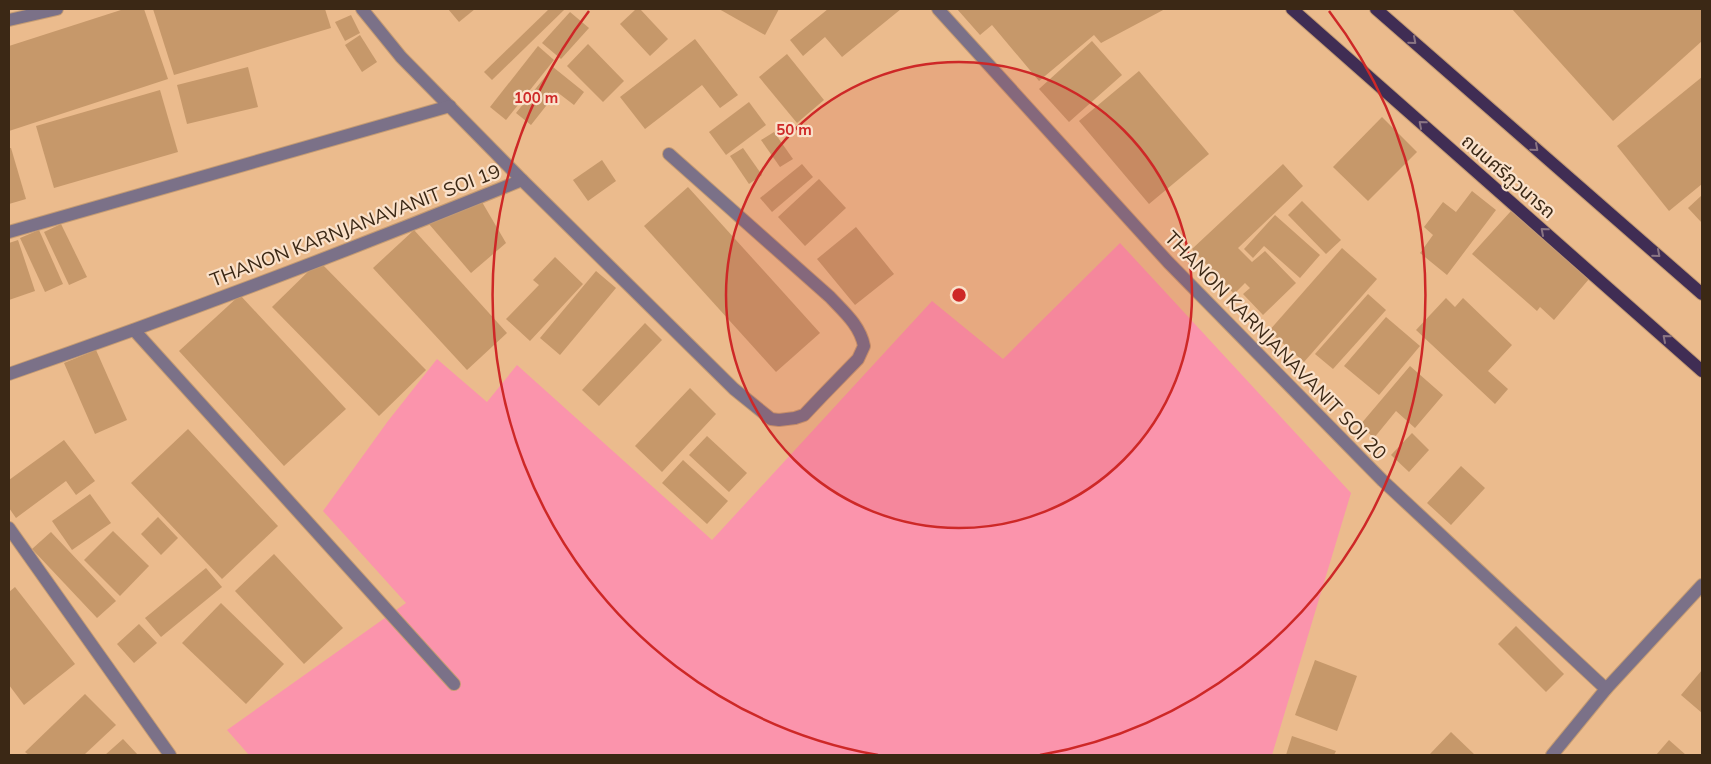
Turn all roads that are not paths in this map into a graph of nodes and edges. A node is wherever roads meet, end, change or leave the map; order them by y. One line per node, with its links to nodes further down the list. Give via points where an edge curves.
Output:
1 (57, 9): 6 (street)
2 (362, 9): 7 (street, THANON KARNJANAVANIT SOI 19, via 401,57)
3 (938, 9): 18 (street, THANON KARNJANAVANIT SOI 20, via 1168,262 1383,481)
4 (1292, 9): 13 (main road, ถนนศรีภูวนารถ, one-way to 4)
5 (1376, 9): 11 (main road, ถนนศรีภูวนารถ, one-way to 11)
6 (9, 20)
7 (450, 106): 9 (street, THANON KARNJANAVANIT SOI 19); 10 (street)
8 (669, 154): 9 (street, via 830,297 860,334 864,346 861,354 804,415 779,420 756,408)
9 (522, 180): 12 (street, THANON KARNJANAVANIT SOI 19)
10 (9, 232)
11 (1702, 294)
12 (134, 330): 14 (street, THANON KARNJANAVANIT SOI 19); 17 (street)
13 (1702, 371)
14 (9, 374)
15 (9, 528): 19 (street)
16 (1702, 585): 18 (street)
17 (454, 684)
18 (1606, 689): 20 (street)
19 (170, 755)
20 (1552, 755)

